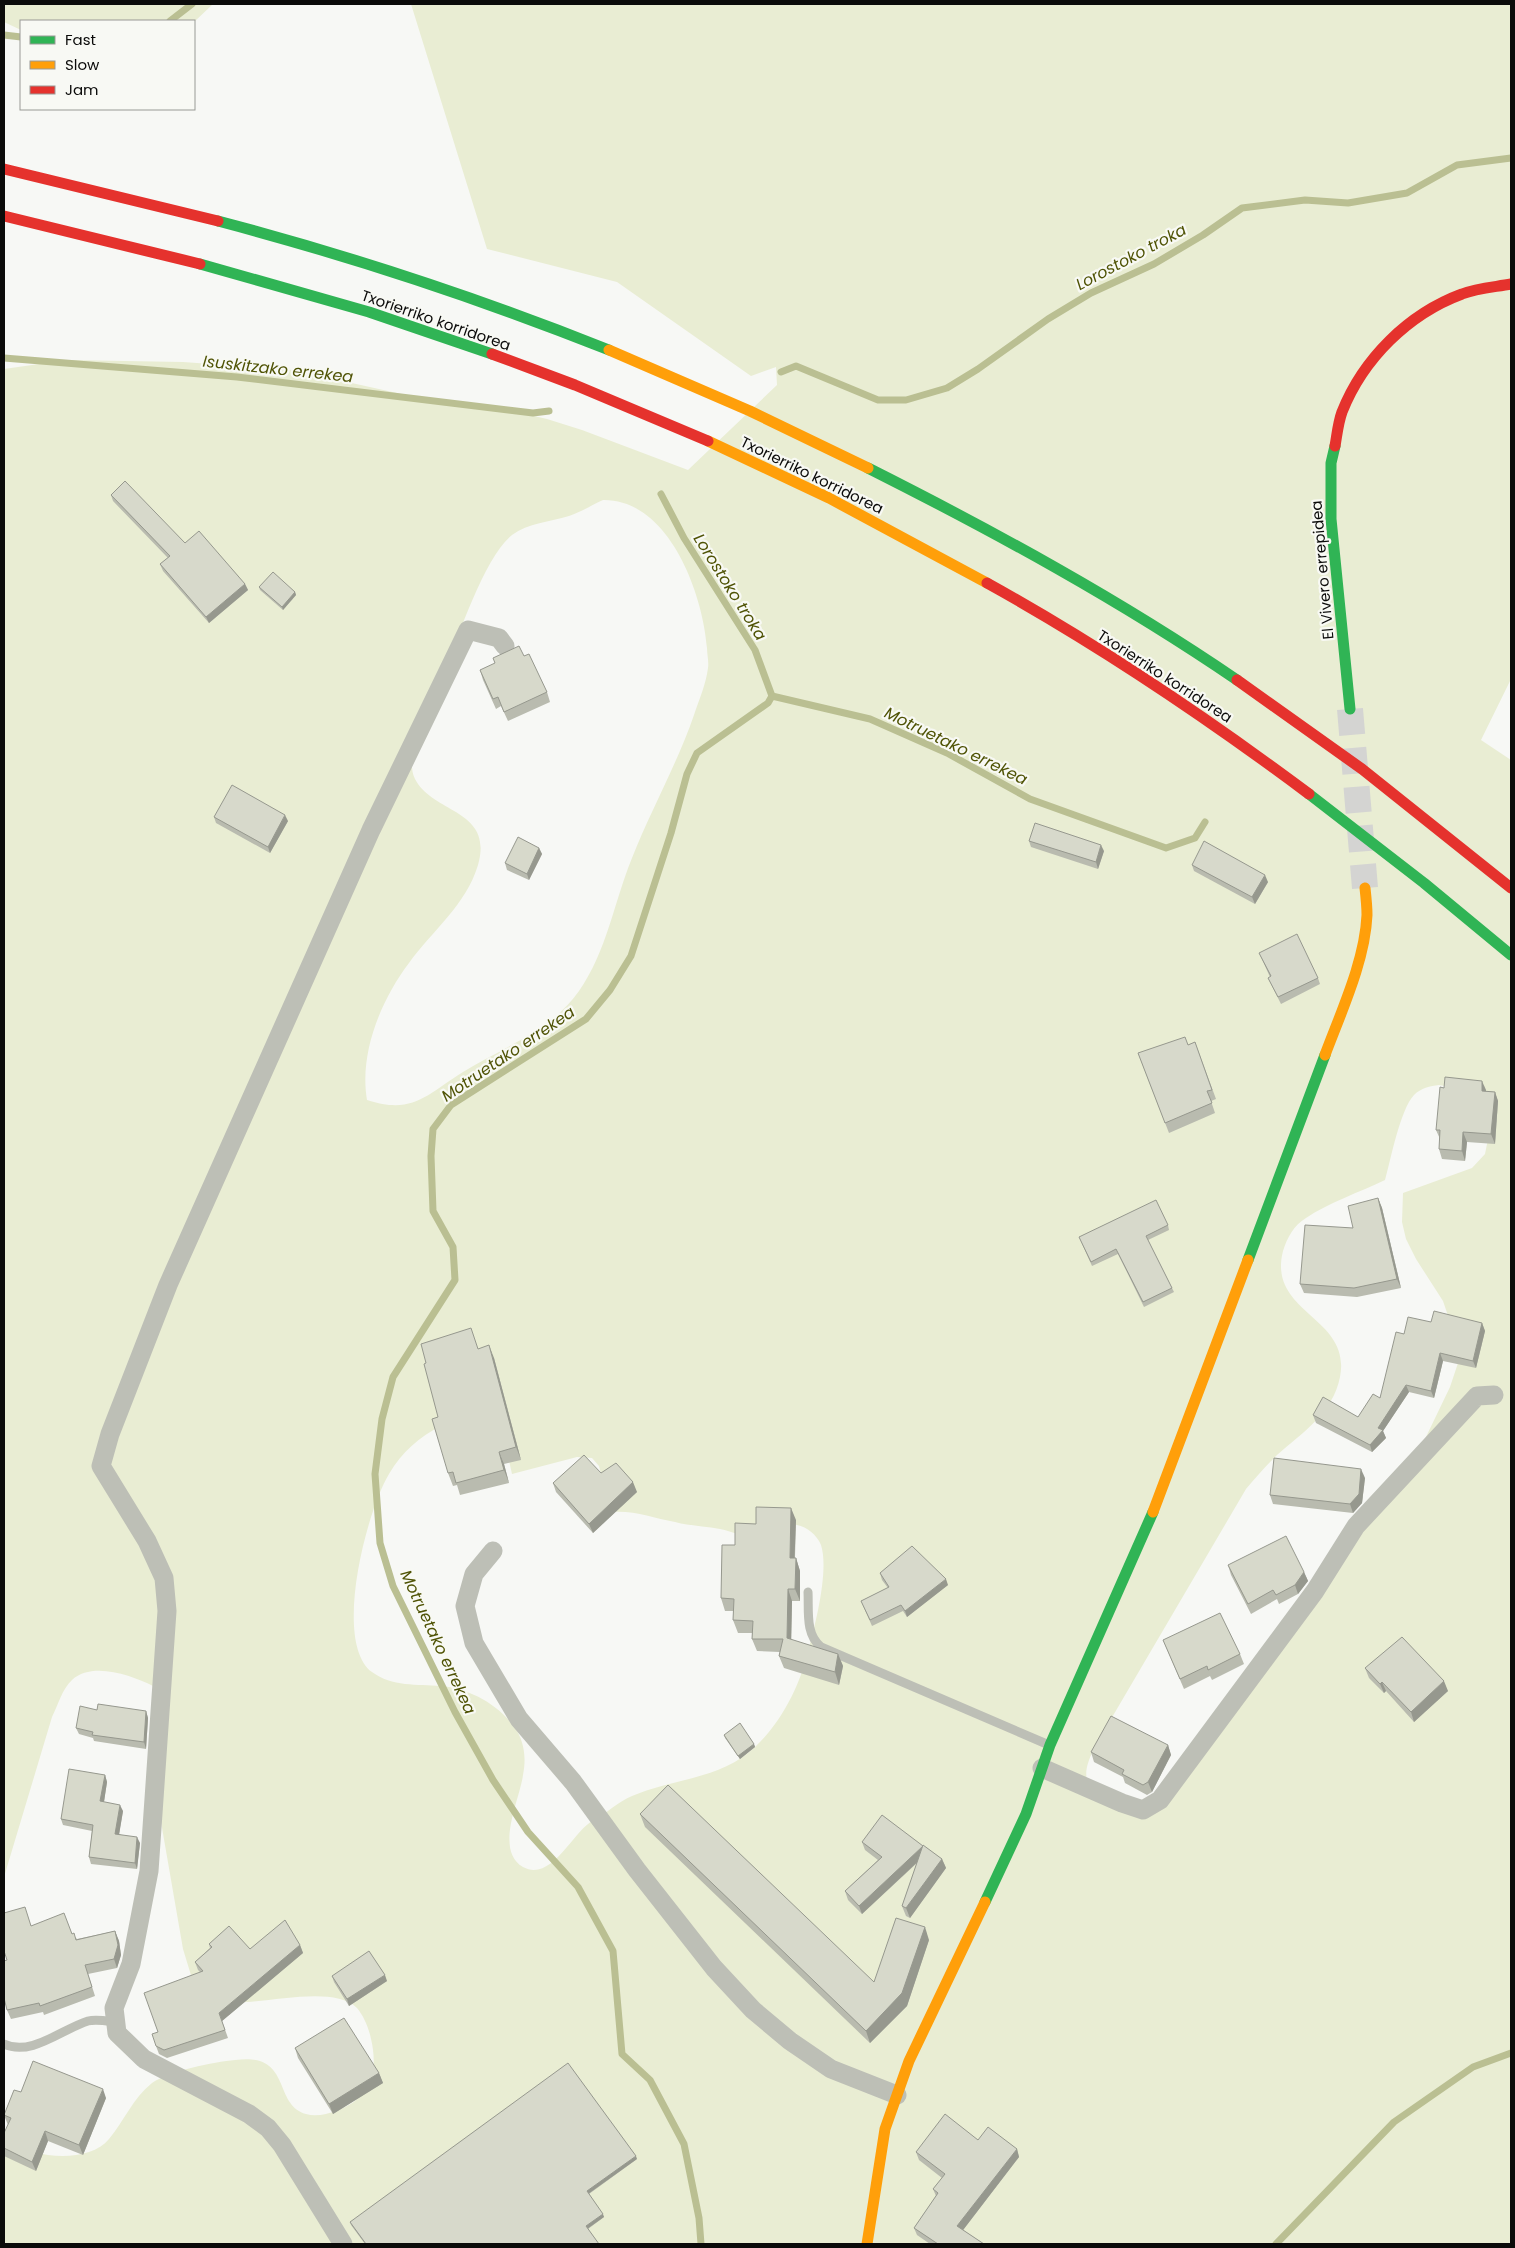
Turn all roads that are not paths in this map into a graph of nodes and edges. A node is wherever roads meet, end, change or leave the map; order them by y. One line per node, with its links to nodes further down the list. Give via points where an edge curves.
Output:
1 (4, 169): 7 (main road, Txorierriko korridorea, via 259,232 444,289 597,345 755,412 965,518 1128,609 1270,702)
2 (4, 216): 8 (main road, Txorierriko korridorea, via 172,256 430,332 647,415 822,496 944,558 1149,681 1341,818)
3 (1511, 284): 5 (main road, El Vivero errepidea, via 1463,293 1423,313 1392,338 1363,371 1342,413 1331,463 1331,519)
4 (505, 646): 14 (street, via 499,638 468,630 371,830 168,1285 110,1434 102,1466 164,1578 167,1611 149,1871 131,1964 114,2008)
5 (1350, 709)
6 (1365, 888): 12 (main road, via 1367,915 1346,1000 1156,1506)
7 (1511, 888)
8 (1511, 955)
9 (1494, 1395): 13 (street, via 1476,1396 1356,1526 1315,1591 1160,1800 1143,1810)
10 (493, 1552): 16 (street, via 474,1574 465,1606 474,1643 519,1719 573,1782 714,1968 753,2010 790,2042 831,2069)
11 (808, 1592): 12 (lane, via 810,1634 821,1647)
12 (1050, 1745): 13 (main road)
13 (1042, 1768): 16 (main road, via 1026,1814)
14 (116, 2022): 15 (lane, via 90,2020 32,2046 11,2048); 17 (street, via 117,2033 144,2059 249,2114 268,2128 282,2145)
15 (4, 2044)
16 (896, 2095): 18 (main road, via 885,2129)
17 (343, 2244)
18 (866, 2244)

